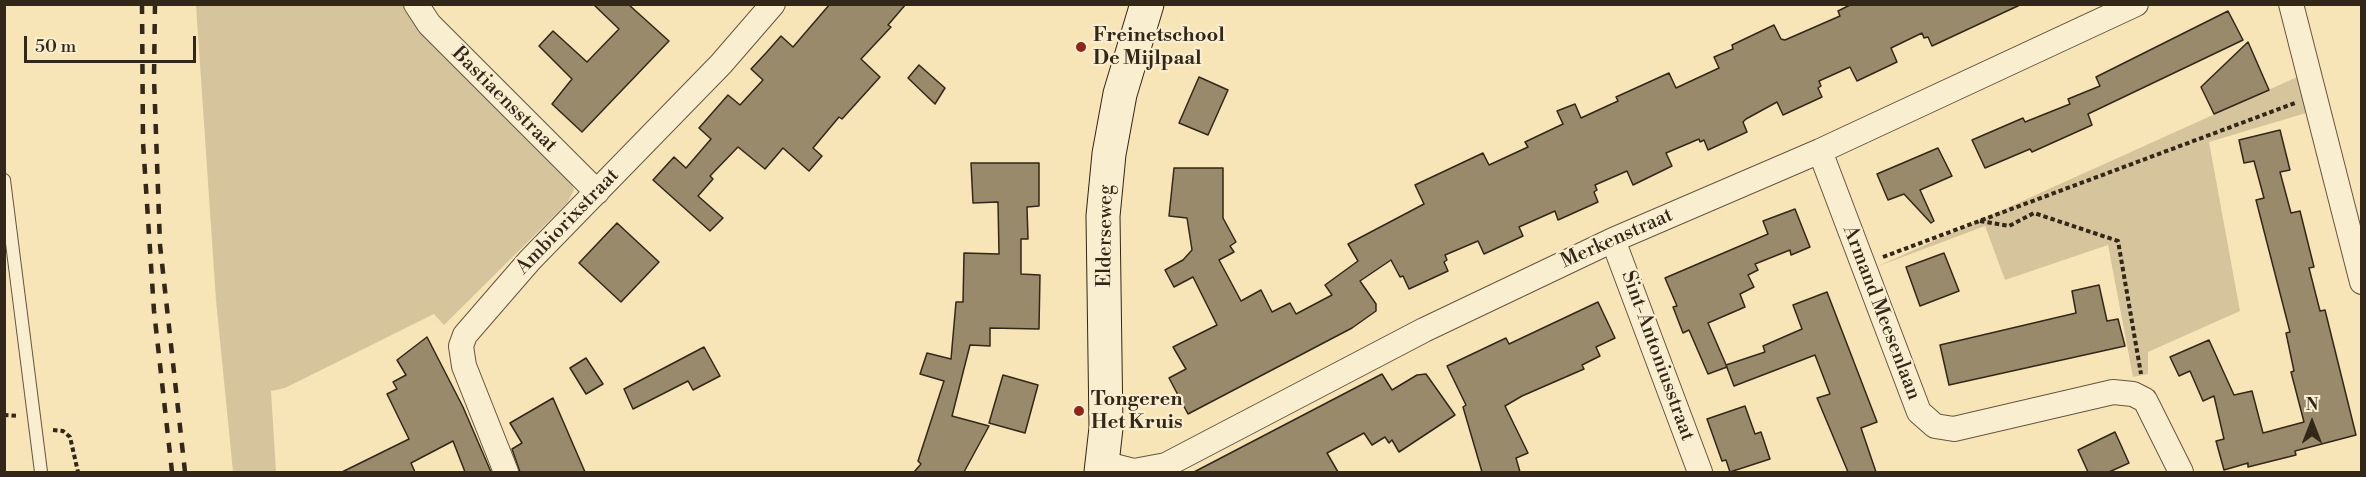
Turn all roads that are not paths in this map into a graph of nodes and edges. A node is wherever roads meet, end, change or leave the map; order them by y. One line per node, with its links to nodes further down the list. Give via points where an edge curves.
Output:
1 (416, 4): 8 (street, Bastiaensstraat, via 429,24)
2 (772, 4): 8 (street, Ambiorixstraat)
3 (1147, 4): 11 (main road, Elderseweg, via 1120,94 1103,216)
4 (2136, 4): 6 (street, Merkenstraat)
5 (2291, 4): 10 (street)
6 (1820, 151): 9 (street, Merkenstraat); 15 (street, Armand Meesenlaan, via 1919,412 1935,426 1954,429 2113,392 2133,394 2145,400)
7 (4, 180): 12 (lane)
8 (597, 192): 13 (street, Ambiorixstraat, via 481,315 461,346 464,366)
9 (1613, 240): 11 (street, Merkenstraat, via 1424,330 1166,465); 14 (street, Sint-Antoniusstraat)
10 (2361, 282)
11 (1118, 470)
12 (41, 472)
13 (506, 472)
14 (1700, 472)
15 (2181, 472)

